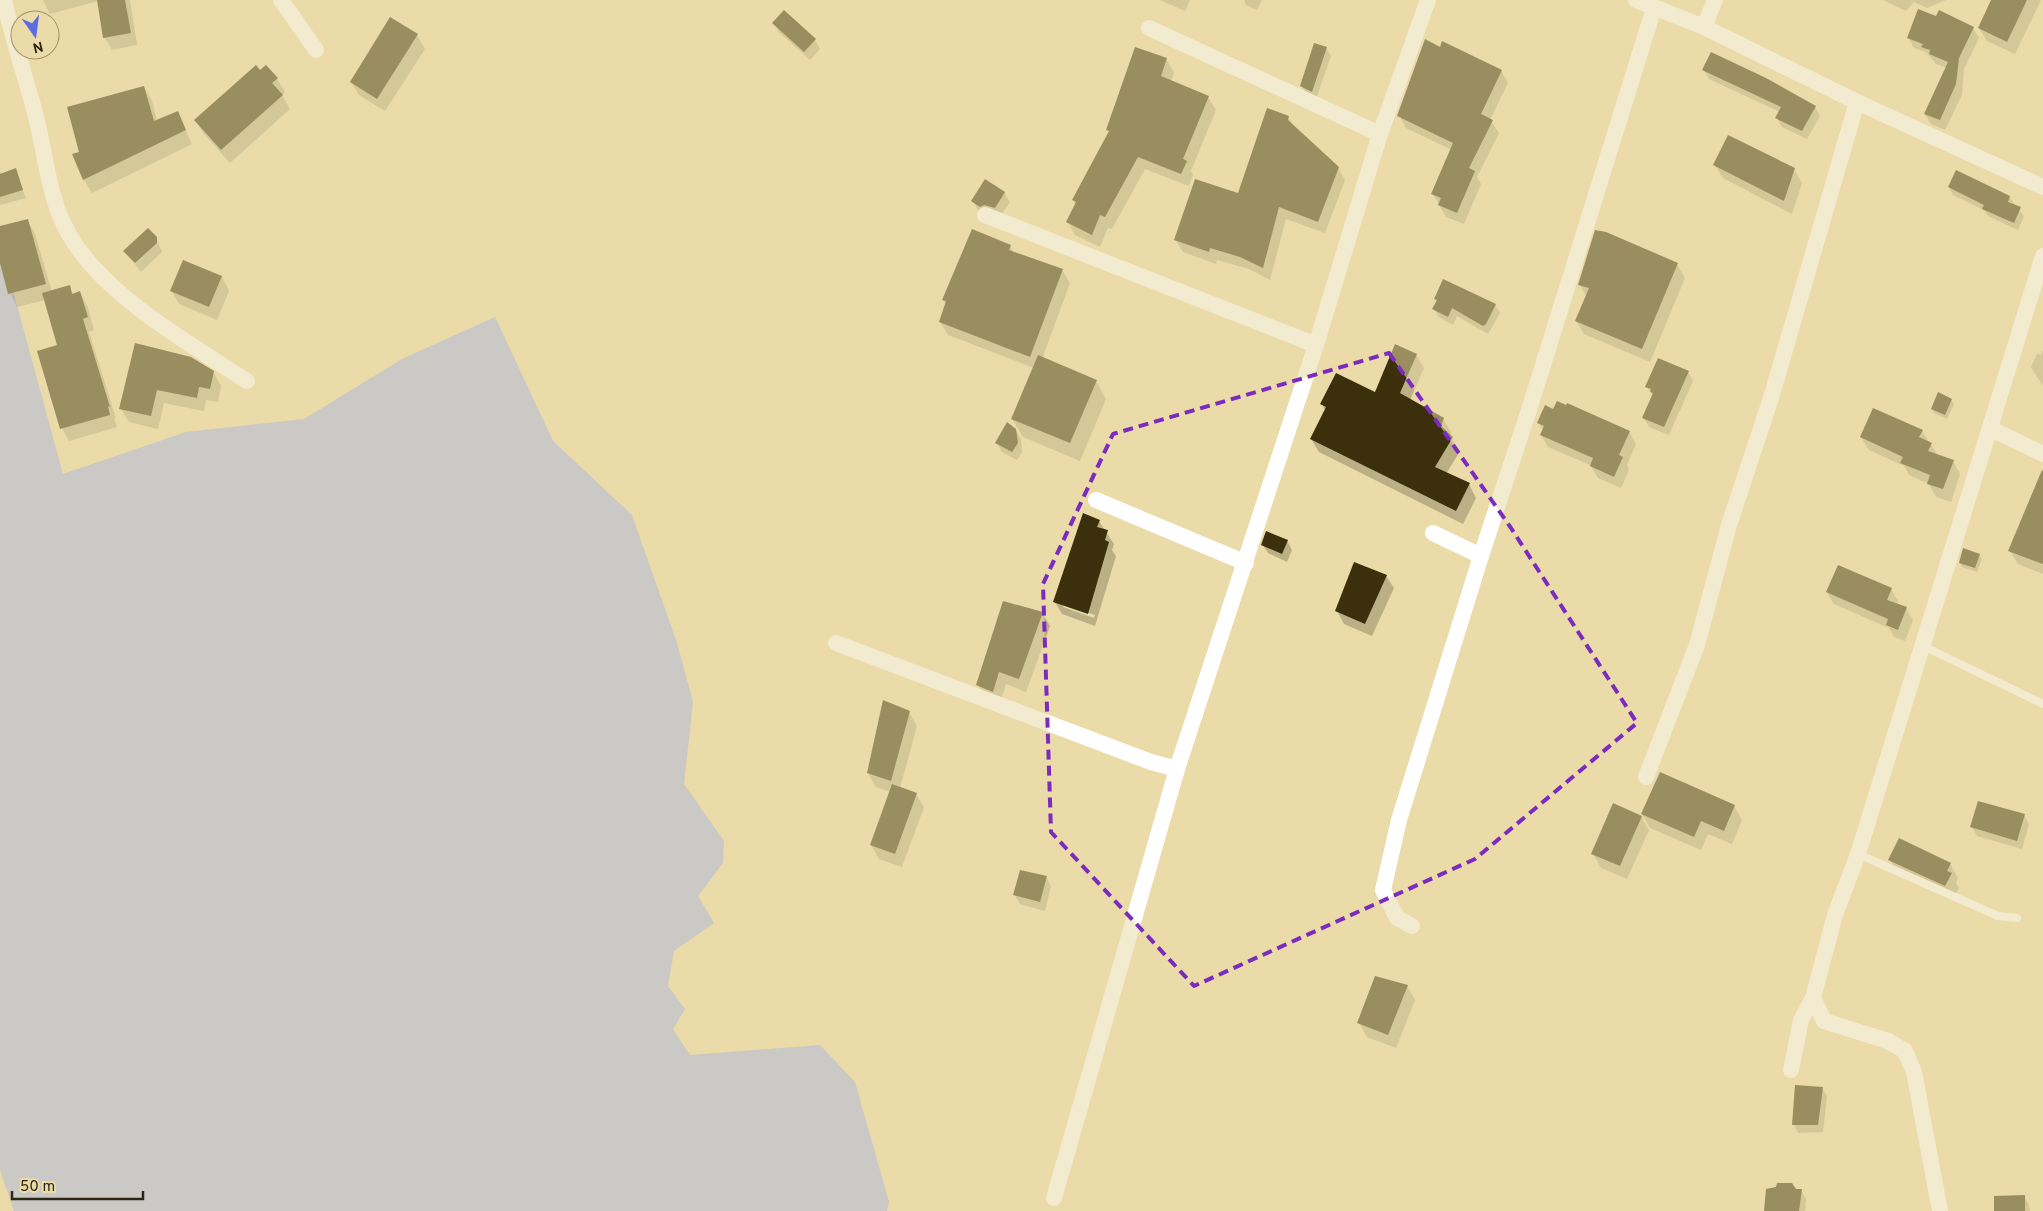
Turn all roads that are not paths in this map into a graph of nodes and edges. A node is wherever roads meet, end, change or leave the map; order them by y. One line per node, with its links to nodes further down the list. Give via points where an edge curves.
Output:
1 (4, 0): 16 (street, via 57,210 70,237 90,264 152,319)
2 (281, 0): 9 (street)
3 (1428, 0): 11 (street)
4 (1636, 0): 6 (street)
5 (1715, 0): 7 (street)
6 (1654, 8): 7 (street); 21 (street, via 1544,365)
7 (1704, 27): 10 (street)
8 (1149, 28): 11 (street)
9 (316, 50)
10 (1857, 102): 12 (street); 27 (street, via 1771,398 1729,525 1697,645)
11 (1380, 134): 15 (street)
12 (2043, 187)
13 (984, 215): 15 (street)
14 (2043, 256): 17 (street)
15 (1316, 345): 22 (street)
16 (248, 380)
17 (1991, 429): 18 (street); 24 (street)
18 (2043, 454)
19 (1096, 500): 22 (street)
20 (1433, 533): 21 (street)
21 (1480, 556): 30 (street, via 1399,820 1383,890 1397,918)
22 (1246, 563): 26 (street)
23 (836, 643): 26 (street)
24 (1922, 645): 25 (lane); 28 (street)
25 (2043, 704)
26 (1177, 769): 33 (street)
27 (1646, 777)
28 (1858, 854): 29 (lane, via 1998,916); 31 (street, via 1835,915)
29 (2017, 918)
30 (1412, 926)
31 (1813, 998): 32 (street, via 1801,1020); 34 (street, via 1824,1021 1888,1041 1906,1051 1914,1072)
32 (1791, 1070)
33 (1054, 1198)
34 (1940, 1211)

